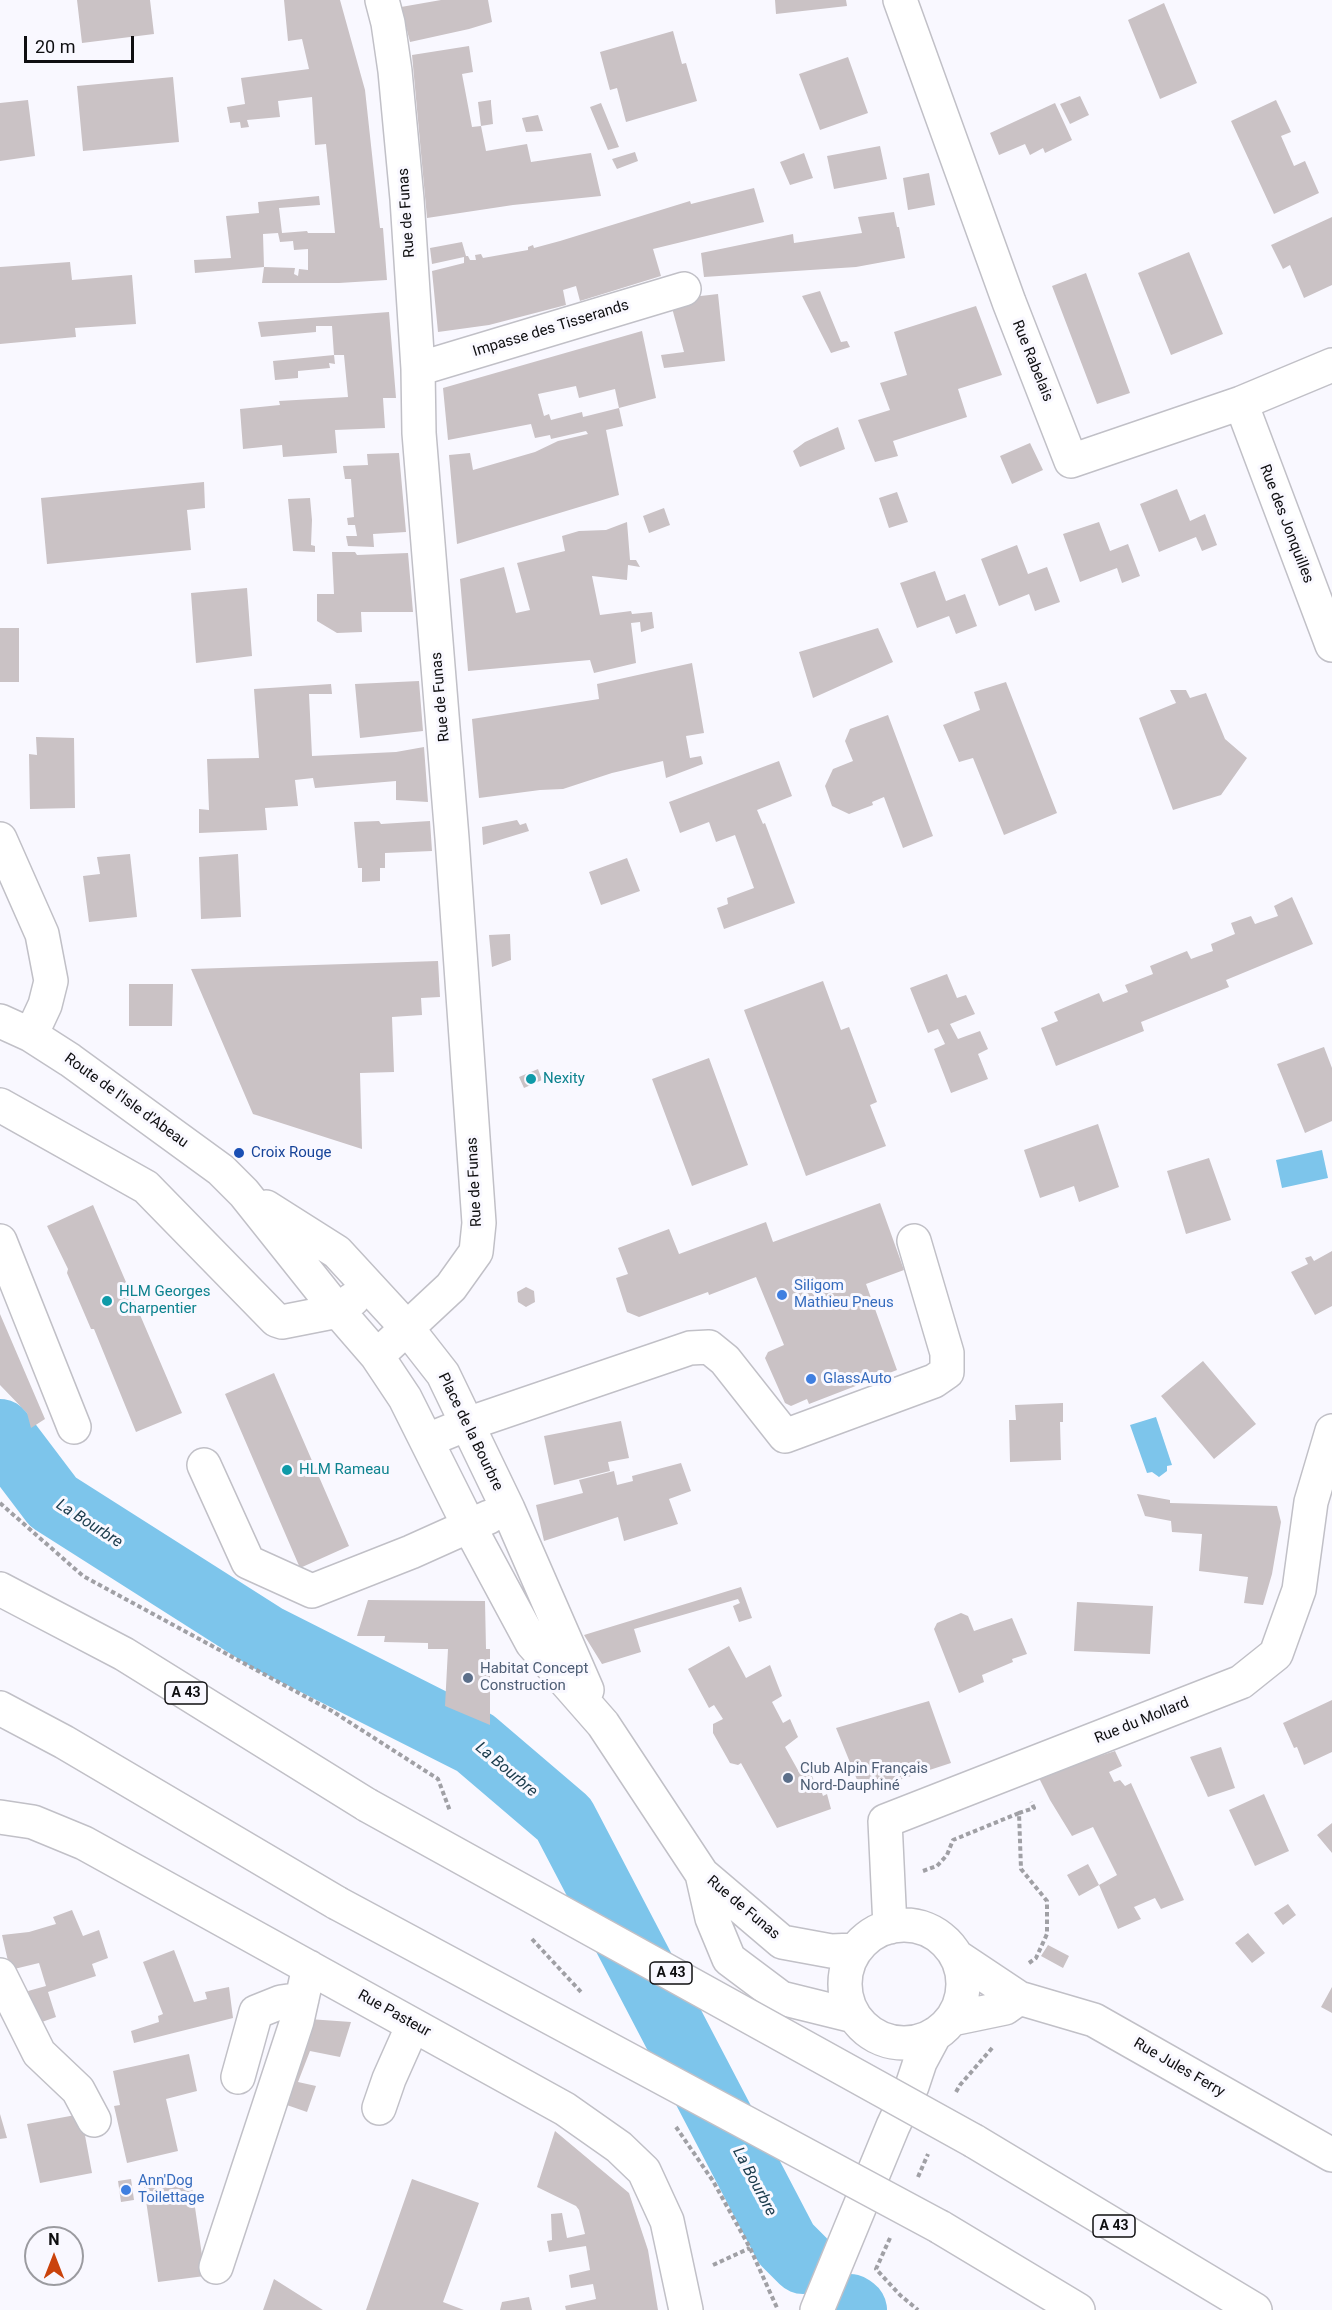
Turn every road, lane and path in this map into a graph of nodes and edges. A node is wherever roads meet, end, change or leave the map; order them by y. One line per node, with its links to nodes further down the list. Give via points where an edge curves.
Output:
1 (382, 0): 5 (main road, Rue de Funas, via 396,82)
2 (900, 0): 6 (main road, Rue Rabelais, via 1071,461)
3 (684, 289): 5 (main road, Impasse des Tisserands)
4 (1332, 365): 6 (main road, Rue Rabelais)
5 (418, 369): 17 (main road, Rue de Funas, via 419,434 479,1223 476,1252 451,1287)
6 (1241, 403): 7 (main road, Rue des Jonquilles)
7 (1332, 645)
8 (0, 839): 10 (main road, via 42,934 51,981)
9 (0, 1021): 10 (main road, Route de l'Isle d'Abeau)
10 (31, 1035): 12 (main road, Route de l'Isle d'Abeau, via 211,1163)
11 (0, 1105): 16 (main road, via 146,1187 276,1320)
12 (244, 1193): 15 (main road, Route de l'Isle d'Abeau, via 338,1252); 16 (main road, Route de l'Isle d'Abeau)
13 (0, 1241): 20 (main road)
14 (914, 1241): 19 (main road, via 947,1353 947,1372 934,1381 785,1436 725,1360 708,1347 690,1348)
15 (369, 1285): 16 (main road); 17 (main road, Route de l'Isle d'Abeau)
16 (338, 1311): 18 (main road, Route de l'Isle d'Abeau)
17 (408, 1328): 18 (main road, Rue de Funas); 19 (main road, Place de la Bourbre, via 443,1374)
18 (377, 1356): 22 (main road)
19 (467, 1424): 22 (main road); 25 (main road, Place de la Bourbre)
20 (74, 1427)
21 (1332, 1431): 30 (main road, Rue du Mollard, via 1311,1502 1299,1590 1276,1654 1241,1682)
22 (428, 1440): 26 (main road)
23 (204, 1465): 26 (main road, via 248,1562 312,1591)
24 (0, 1503): 31 (path, via 83,1576 332,1711)
25 (508, 1509): 26 (main road); 29 (main road, Rue de Funas)
26 (470, 1526): 29 (main road, Rue de Funas, via 532,1643)
27 (0, 1589): 58 (main road, A 43, bridge, via 124,1654 367,1805 974,2142)
28 (0, 1708): 57 (main road, bridge, via 337,1903 940,2227)
29 (603, 1724): 35 (main road, Rue de Funas)
30 (1018, 1771): 32 (path, via 1034,1808); 34 (main road, Rue du Mollard, via 885,1821)
31 (438, 1779)
32 (1019, 1813): 34 (path, via 954,1840 936,1866 922,1872); 41 (path, via 1021,1869 1047,1901 1047,1934 1036,1958 1025,1965)
33 (0, 1817): 39 (main road, Rue Pasteur, via 33,1822 84,1843)
34 (888, 1871): 36 (main road, Rue du Mollard)
35 (702, 1874): 37 (main road, Rue de Funas, via 782,1942 831,1951); 43 (main road, Rue de Funas, via 712,1918 729,1959 781,1998)
36 (890, 1927): 37 (main road); 38 (main road, via 928,1930)
37 (855, 1950): 43 (main road, via 844,1983)
38 (956, 1956): 41 (main road, Rue Jules Ferry); 45 (main road, via 963,1988 960,2004)
39 (309, 1967): 42 (main road); 44 (main road, Rue Pasteur)
40 (0, 1975): 49 (main road, via 39,2053 78,2090)
41 (1019, 1998): 45 (main road, via 1005,2008); 51 (main road, Rue Jules Ferry, via 1094,2020)
42 (302, 1999): 47 (main road, via 280,2002 256,2012); 53 (main road)
43 (854, 2016): 46 (main road, via 864,2028)
44 (413, 2025): 48 (main road); 54 (main road, Rue Pasteur, via 565,2109 619,2147 644,2171 667,2221)
45 (944, 2027): 46 (main road, via 921,2041); 50 (main road, via 920,2062)
46 (891, 2042): 50 (main road)
47 (238, 2077)
48 (379, 2108)
49 (94, 2120)
50 (893, 2126): 56 (main road)
51 (1332, 2155)
52 (750, 2248): 54 (path, via 699,2272)
53 (216, 2267)
54 (680, 2276): 55 (main road, Rue Pasteur)
55 (687, 2310)
56 (817, 2310)
57 (1078, 2310)
58 (1255, 2310)

